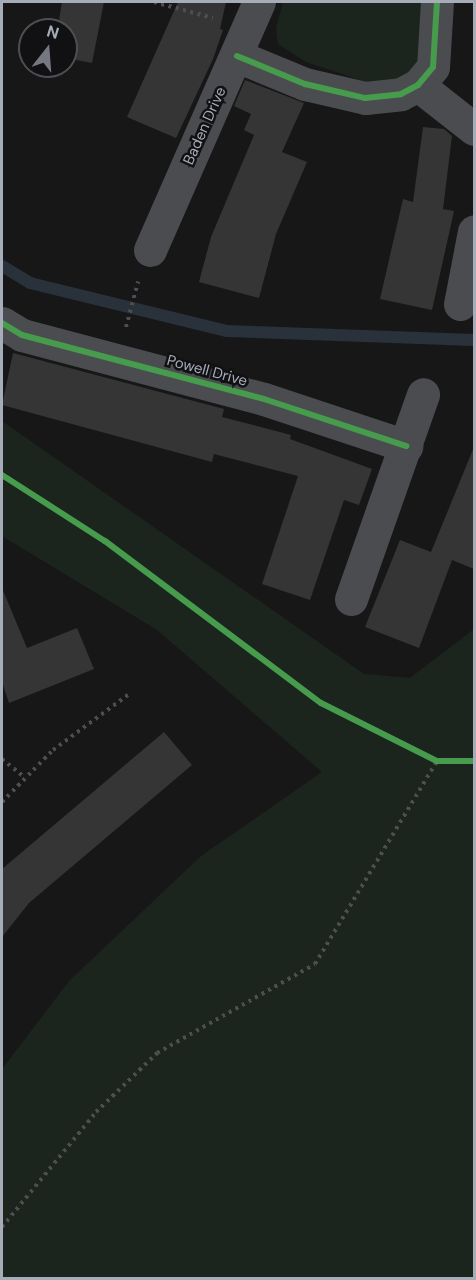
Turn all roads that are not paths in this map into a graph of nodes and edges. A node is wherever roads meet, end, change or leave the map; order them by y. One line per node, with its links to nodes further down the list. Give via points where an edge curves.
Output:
1 (437, 2): 3 (street, via 433,67)
2 (248, 29): 3 (street, via 305,84 365,98 401,94); 6 (street, Baden Drive)
3 (418, 85): 4 (street)
4 (474, 129)
5 (474, 231): 7 (street)
6 (150, 250)
7 (460, 304)
8 (2, 323): 10 (street, Powell Drive, via 22,335 264,399)
9 (423, 394): 10 (street)
10 (406, 446): 11 (street)
11 (351, 599)

